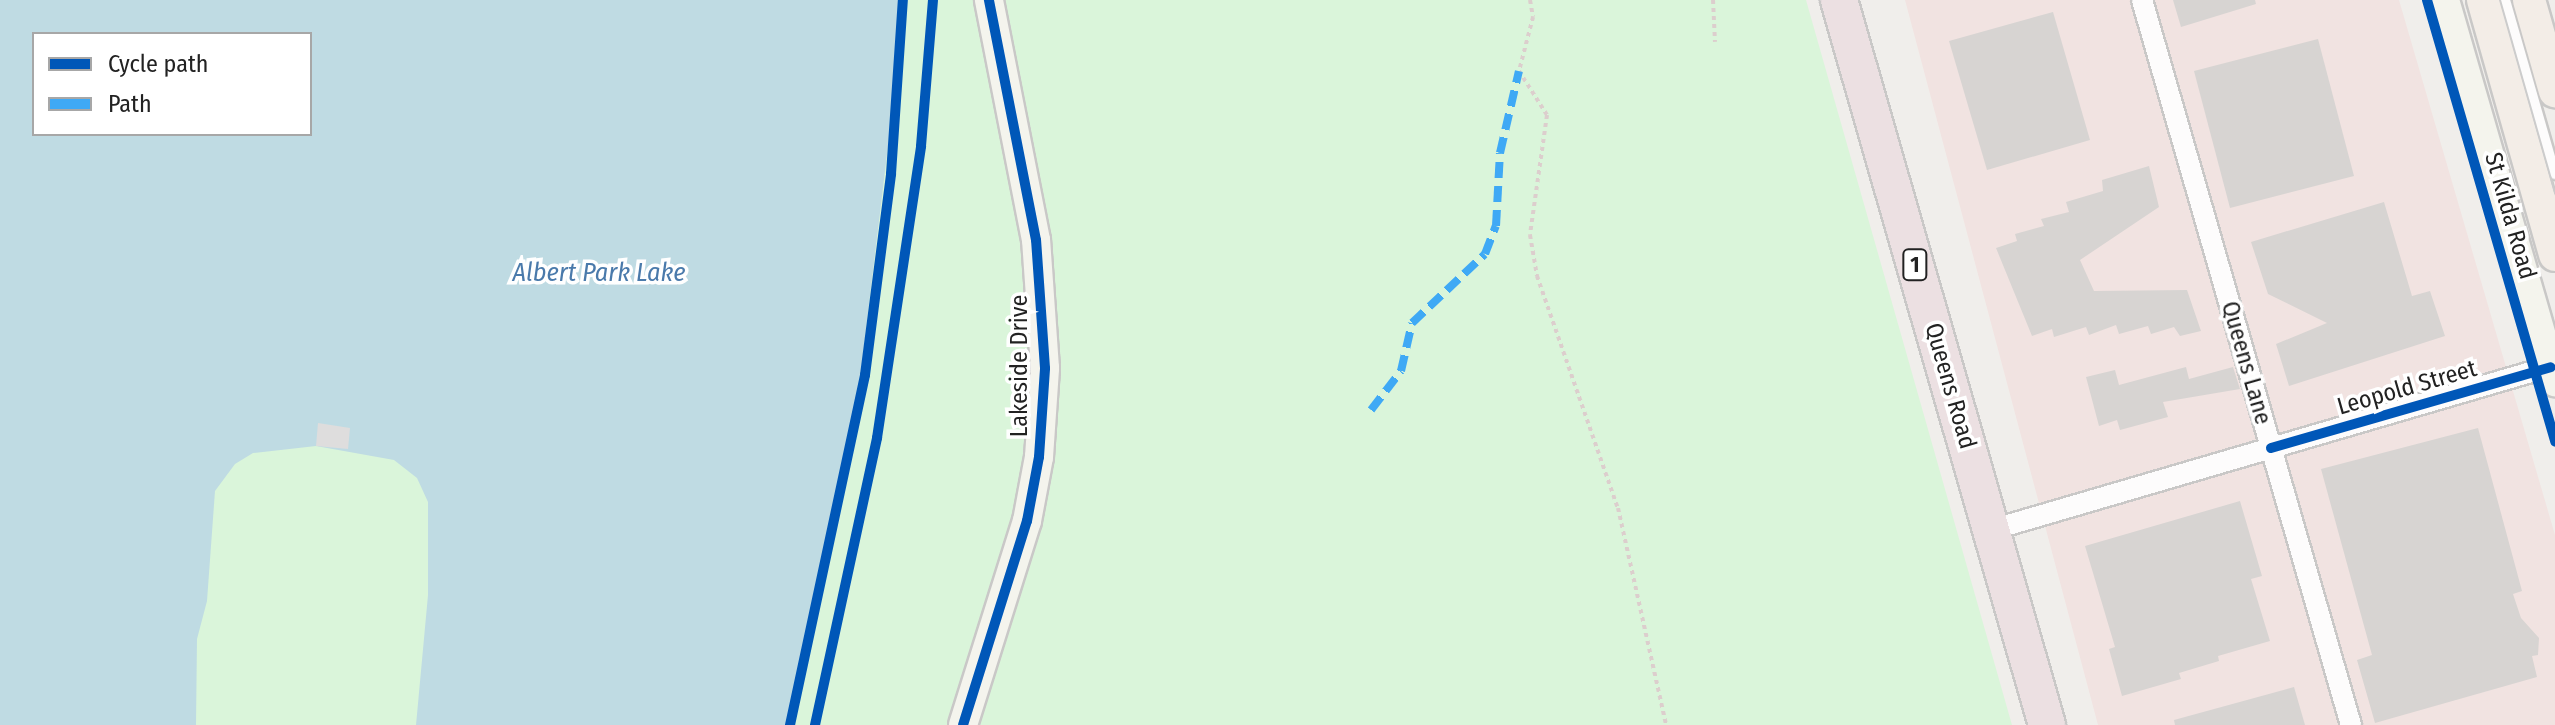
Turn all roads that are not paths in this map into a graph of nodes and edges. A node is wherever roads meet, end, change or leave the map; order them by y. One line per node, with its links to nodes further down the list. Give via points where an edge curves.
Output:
1 (989, 0): 14 (street, Lakeside Drive, via 1036,240 1045,368 1039,457 1027,521)
2 (1839, 0): 13 (highway, Queens Road / 1)
3 (2142, 0): 12 (street, Queens Lane)
4 (2445, 0): 11 (street, St Kilda Road)
5 (2483, 0): 10 (main road, St Kilda Road)
6 (2505, 0): 9 (lane)
7 (2529, 0): 8 (main road)
8 (2555, 91)
9 (2555, 174)
10 (2555, 255)
11 (2554, 371): 12 (street, Leopold Street)
12 (2271, 448): 13 (street, Leopold Street); 16 (street, Queens Lane)
13 (1991, 530): 15 (highway, Queens Road / 1)
14 (963, 725)
15 (2047, 725)
16 (2351, 725)

